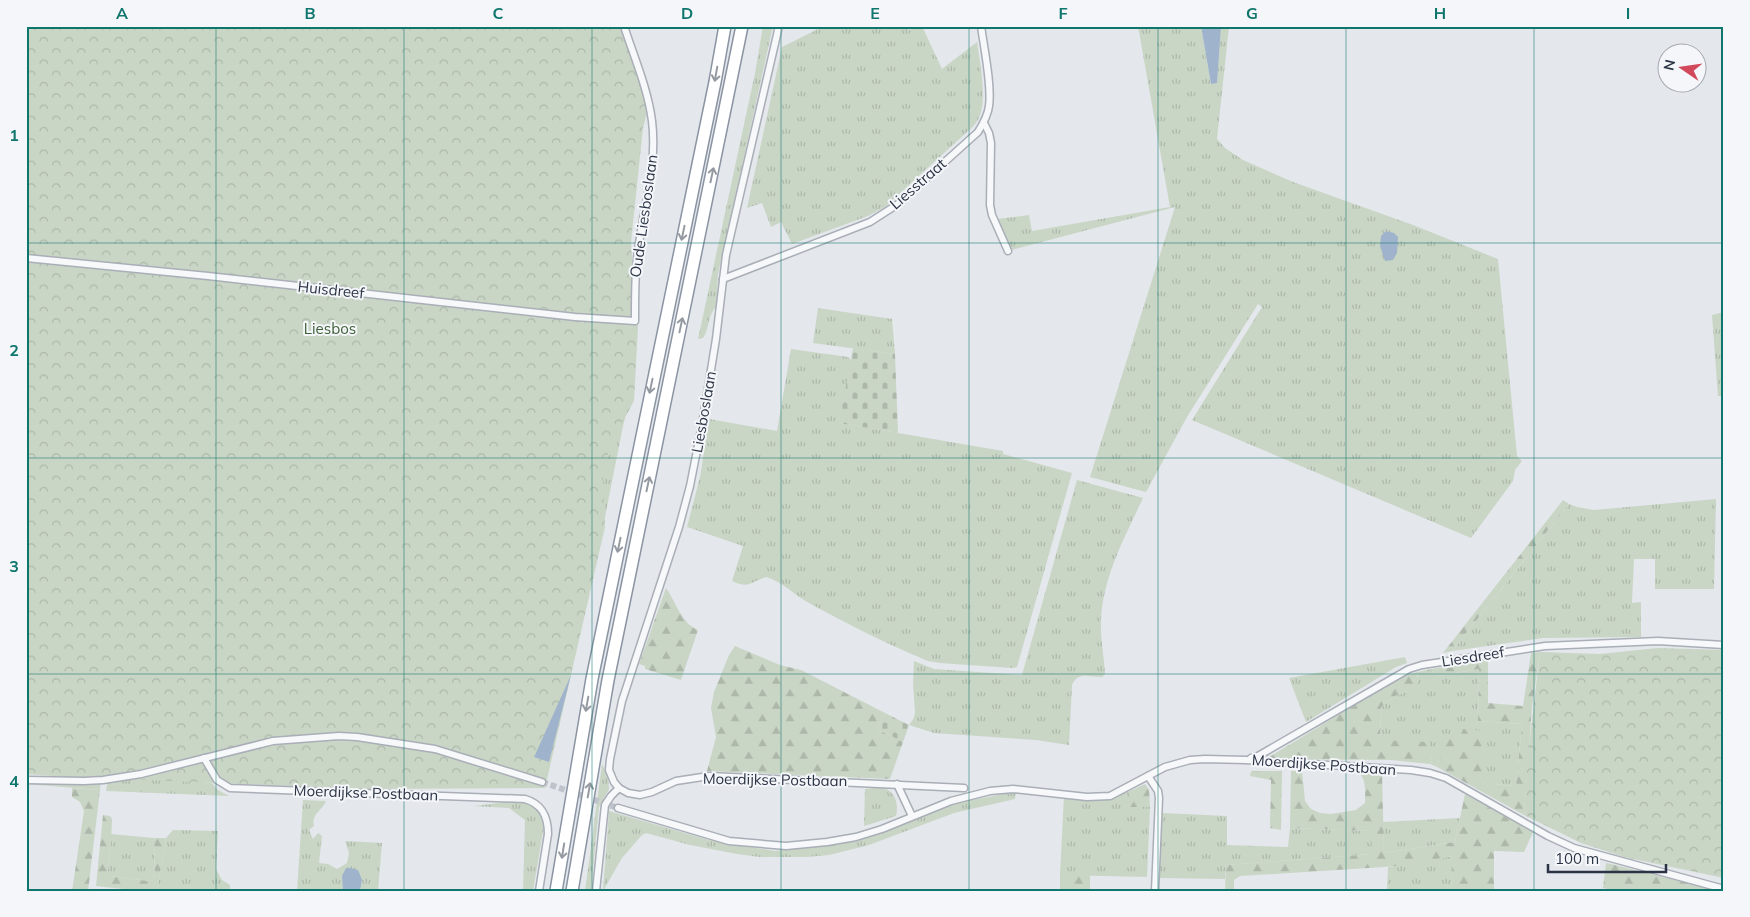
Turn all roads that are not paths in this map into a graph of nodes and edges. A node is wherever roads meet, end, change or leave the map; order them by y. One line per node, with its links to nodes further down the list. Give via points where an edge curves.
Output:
1 (624, 26): 10 (street, Oude Liesboslaan, via 652,120 652,177 634,277)
2 (725, 26): 24 (highway, one-way to 24, via 592,679)
3 (742, 26): 25 (highway, one-way to 3, via 614,653)
4 (778, 26): 9 (street, Liesboslaan)
5 (981, 26): 6 (street, via 989,106)
6 (984, 123): 7 (street, via 991,143 992,216); 9 (street, Liesstraat, via 898,204 870,222)
7 (1008, 251)
8 (26, 258): 10 (street, Huisdreef, via 574,317)
9 (723, 278): 18 (street, Liesboslaan, via 716,339 690,486 622,701 610,759 609,770)
10 (635, 320)
11 (1724, 644): 13 (street, Liesdreef, via 1658,641 1545,646 1422,665 1409,669)
12 (204, 758): 15 (street, via 103,780); 16 (street, via 272,741 358,737 435,750); 23 (street, Moerdijkse Postbaan, via 217,780 230,788 525,799 533,802 546,816 548,834)
13 (1246, 760): 14 (street, Moerdijkse Postbaan, via 1190,760); 22 (street, Moerdijkse Postbaan, via 1430,773 1446,778 1574,848)
14 (1148, 776): 21 (street, Moerdijkse Postbaan, via 1110,796 1087,797 1013,789 990,791); 27 (street, via 1159,798)
15 (26, 780)
16 (542, 782)
17 (896, 784): 18 (street, Moerdijkse Postbaan, via 709,776 676,781 640,795); 19 (street, Moerdijkse Postbaan); 21 (street)
18 (620, 788): 26 (street, via 605,805)
19 (964, 788)
20 (618, 808): 21 (street, Moerdijkse Postbaan, via 729,841 786,846 856,837)
21 (912, 816)
22 (1724, 888)
23 (539, 891)
24 (556, 891)
25 (572, 891)
26 (596, 891)
27 (1155, 891)

